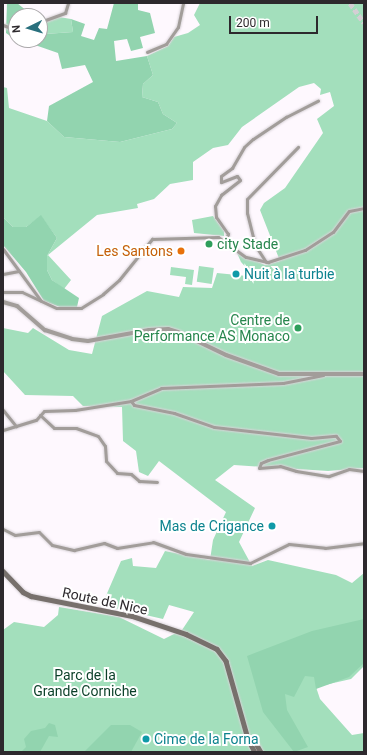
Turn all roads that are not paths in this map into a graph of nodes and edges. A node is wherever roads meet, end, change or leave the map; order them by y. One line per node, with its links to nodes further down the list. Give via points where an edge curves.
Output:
1 (68, 3): 3 (street, via 65,13)
2 (183, 3): 4 (street, via 178,27 170,38 161,47)
3 (48, 19)
4 (147, 52)
5 (318, 101): 8 (street, via 286,117 253,139 241,152 232,168 221,176 222,182 237,176 240,180 221,195 215,206 216,217 228,234)
6 (298, 147): 10 (street, via 247,199 247,214 255,245)
7 (364, 208): 10 (street, via 349,211 333,232 305,250)
8 (225, 241): 10 (street, via 246,257); 14 (street, via 218,237 152,239 119,280 90,304 81,308 63,309)
9 (3, 248): 11 (street)
10 (266, 262)
11 (19, 271): 12 (street); 14 (street)
12 (3, 274)
13 (3, 292): 14 (street, via 22,292)
14 (41, 301)
15 (3, 302): 17 (street, via 20,308 45,330 72,340 88,341 168,329 226,355 279,374)
16 (364, 374): 18 (street)
17 (290, 375): 18 (street); 19 (street)
18 (323, 375): 19 (street)
19 (290, 380): 20 (street, via 283,383 161,388)
20 (131, 401): 22 (street, via 75,410 50,410); 25 (street, via 134,405 174,413 214,427 311,438 336,436 340,441 268,460 261,463 260,468 280,466 329,476 349,470)
21 (3, 410): 23 (street)
22 (40, 415): 23 (street, via 36,420); 26 (street, via 54,428 76,428 98,436 105,446 106,461 117,473 130,474 139,481)
23 (16, 426): 24 (street)
24 (3, 430)
25 (364, 471)
26 (157, 482)
27 (3, 528): 28 (street, via 15,535 39,532 52,545 74,550 104,543 117,548 153,542 186,554 250,563 288,544 325,548)
28 (364, 543)
29 (3, 571): 30 (main road, Route de Nice, via 31,596 116,612 159,624 217,649 226,661)
30 (248, 739): 31 (main road); 32 (main road, via 254,740)
31 (255, 752)
32 (261, 752)

